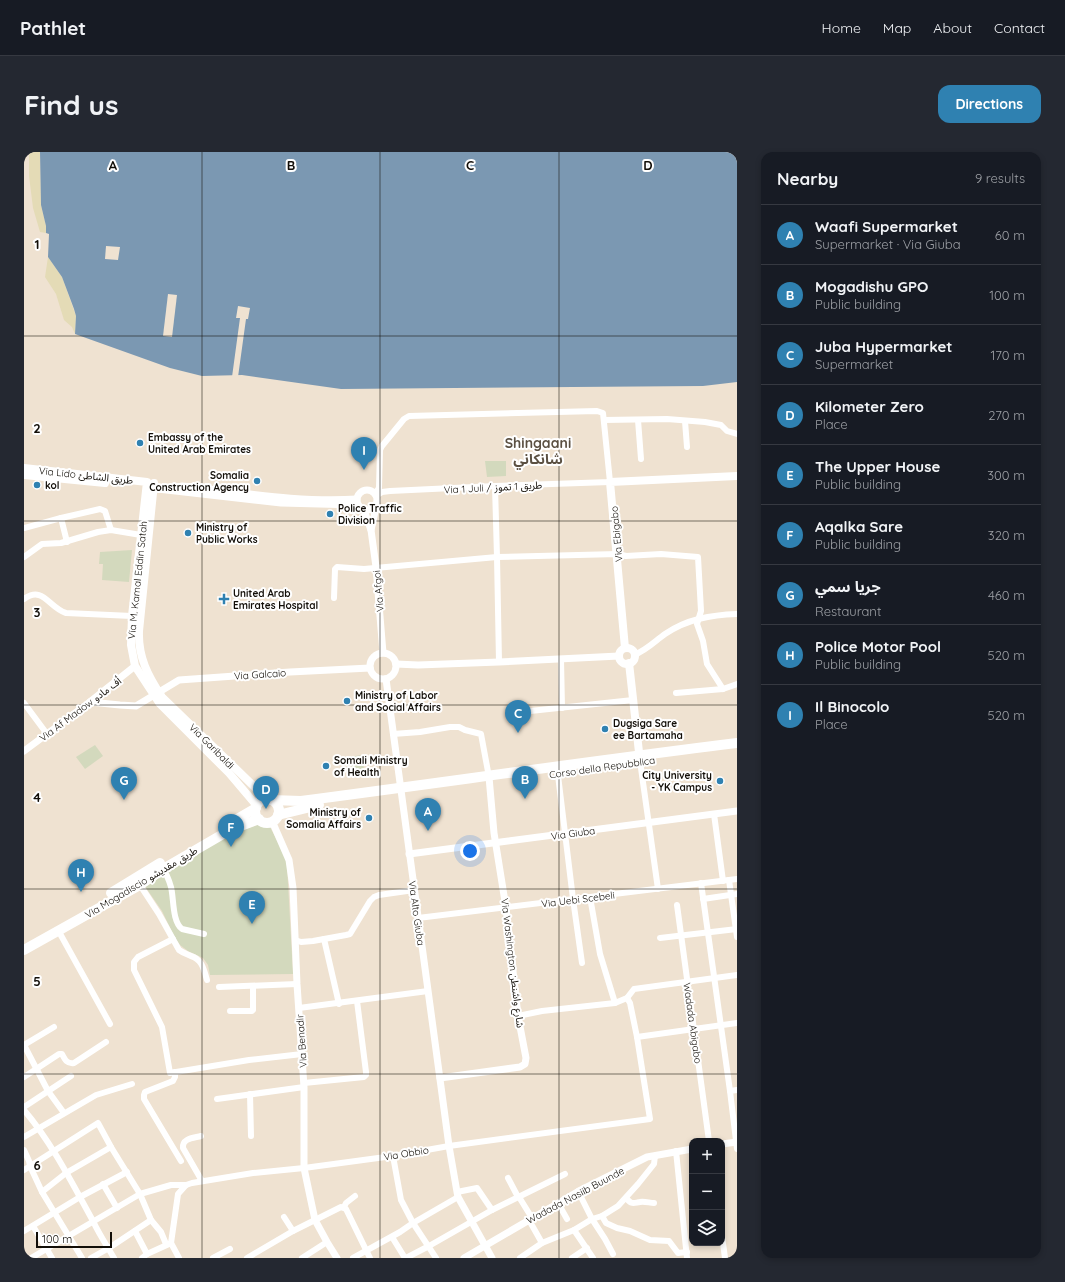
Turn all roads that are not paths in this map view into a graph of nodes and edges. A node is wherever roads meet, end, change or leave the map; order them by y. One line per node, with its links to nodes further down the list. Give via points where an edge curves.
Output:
1 (604, 420): 2 (street); 11 (street, Via Ebigabo); 14 (street, via 603,413 597,411 409,416 380,450 379,488)
2 (638, 420): 3 (street); 6 (street)
3 (685, 421): 4 (street, via 713,423); 5 (street)
4 (737, 434)
5 (687, 447)
6 (641, 459)
7 (24, 468): 9 (main road, Via Lido طريق الشاطئ)
8 (24, 475): 9 (main road, Via Lido طريق الشاطئ)
9 (50, 475): 12 (main road, Via Lido طريق الشاطئ); 12 (main road, Via Lido طريق الشاطئ, via 117,484)
10 (737, 476): 11 (main road)
11 (610, 482): 13 (street, Via 1 Juli / طريق 1 تموز); 23 (main road, Via Ebigabo)
12 (151, 485): 15 (street, via 280,503); 21 (main road, Via M. Kamal Eddin Satah); 32 (main road, Via M. Kamal Eddin Satah)
13 (495, 486): 14 (street, Via 1 Juli / طريق 1 تموز, via 390,491); 25 (street)
14 (375, 495): 15 (street, via 372,492 360,493); 16 (street)
15 (360, 504): 16 (street, via 371,509); 20 (street)
16 (376, 505): 20 (street)
17 (61, 518): 18 (street); 19 (street, via 100,509 105,511); 22 (street)
18 (24, 528)
19 (111, 530): 21 (street); 22 (street)
20 (371, 530): 26 (street, Via Afgoi)
21 (141, 535): 30 (main road, Via M. Kamal Eddin Satah)
22 (67, 542): 24 (street, via 42,544)
23 (618, 554): 25 (street); 31 (street, via 698,557 701,611); 33 (main road, Via Ebigabo)
24 (24, 557)
25 (497, 557): 26 (street); 38 (street)
26 (376, 567): 27 (street, via 337,567); 34 (street, Via Afgoi)
27 (334, 598)
28 (24, 599): 30 (street, via 38,594 60,611)
29 (737, 614): 31 (street)
30 (132, 616): 32 (main road, Via M. Kamal Eddin Satah)
31 (698, 619): 35 (street, via 676,627); 45 (street, via 707,664)
32 (135, 630): 41 (main road, Via M. Kamal Eddin Satah, via 131,645); 47 (main road, Via M. Kamal Eddin Satah, via 142,659)
33 (626, 648): 35 (main road); 36 (main road)
34 (383, 653): 39 (street, via 394,658); 42 (street, via 374,656)
35 (634, 655): 40 (main road)
36 (619, 656): 37 (street); 40 (main road, via 622,662)
37 (561, 659): 38 (street); 51 (street)
38 (499, 662): 39 (street)
39 (396, 664): 43 (street, via 394,674)
40 (629, 664): 48 (main road)
41 (135, 666): 47 (main road, Via M. Kamal Eddin Satah); 49 (street, Via Af Madow أف مادو)
42 (370, 668): 43 (street, via 376,678); 47 (street, Via Galcaio, via 178,680)
43 (386, 679): 54 (street, Via Alto Giuba)
44 (737, 684): 45 (street)
45 (723, 689): 46 (street)
46 (676, 693)
47 (157, 694): 49 (street, Via Galcaio, via 136,706); 62 (main road, Via Garibaldi); 63 (main road, Via Garibaldi, via 160,704 229,773)
48 (633, 700): 51 (street); 58 (main road)
49 (90, 702): 53 (street, Via Af Madow أف مادو)
50 (24, 703): 53 (street)
51 (562, 708): 52 (street)
52 (521, 712)
53 (47, 734): 57 (street, Via Af Madow أف مادو)
54 (393, 734): 60 (street, via 450,727 481,734); 61 (street, Via Alto Giuba)
55 (737, 743): 58 (highway)
56 (737, 748): 58 (highway, Corso della Repubblica)
57 (24, 751)
58 (640, 758): 59 (highway); 68 (street)
59 (557, 770): 60 (highway); 69 (street)
60 (489, 780): 61 (highway); 70 (street, Via Washington شارع واشنطن)
61 (401, 791): 62 (highway, via 301,801); 66 (highway, via 309,807); 71 (street, Via Alto Giuba)
62 (269, 799): 63 (highway, via 261,801); 66 (highway, via 277,804 279,811)
63 (256, 807): 67 (highway); 72 (highway, Via Mogadiscio طريق مقديشو)
64 (737, 811): 65 (street, Via Giuba)
65 (714, 814): 68 (street, Via Giuba); 74 (street)
66 (275, 818): 67 (highway, via 265,822); 96 (street, Via Benadir, via 291,870)
67 (259, 819): 72 (highway, Via Mogadiscio طريق مقديشو, via 230,830)
68 (648, 822): 69 (street, Via Giuba); 77 (street)
69 (564, 834): 70 (street, Via Giuba); 81 (street)
70 (496, 843): 71 (street, Via Giuba); 84 (street, Via Washington شارع واشنطن)
71 (410, 854): 78 (street, Via Alto Giuba)
72 (161, 866): 76 (highway, Via Mogadiscio طريق مقديشو); 86 (highway, Via Mogadiscio طريق مقديشو, via 116,890); 90 (street, via 170,881 174,909 180,927)
73 (737, 879): 74 (street, Via Uebi Scebeli)
74 (726, 880): 75 (street, Via Uebi Scebeli); 79 (street)
75 (701, 884): 77 (street, Via Uebi Scebeli); 82 (street)
76 (140, 885): 86 (highway, Via Mogadiscio طريق مقديشو); 94 (street)
77 (658, 889): 80 (street, Via Uebi Scebeli)
78 (414, 890): 85 (street, Via Alto Giuba); 95 (street, via 374,897 350,934)
79 (734, 894): 82 (street); 87 (street)
80 (590, 897): 81 (street, Via Uebi Scebeli); 110 (street, via 600,954)
81 (573, 899): 84 (street, Via Uebi Scebeli); 99 (street)
82 (703, 899): 89 (street)
83 (676, 905): 91 (street, Wadada Abigabo)
84 (506, 908): 85 (street, Via Uebi Scebeli); 114 (street, Via Washington شارع واشنطن)
85 (418, 918): 107 (street, Via Alto Giuba)
86 (68, 921): 88 (highway, Via Mogadiscio طريق مقديشو); 97 (highway, Via Mogadiscio طريق مقديشو)
87 (736, 929): 89 (street); 92 (street)
88 (58, 930): 97 (highway, Via Mogadiscio طريق مقديشو); 116 (street)
89 (707, 932): 91 (street); 101 (street)
90 (204, 934)
91 (681, 935): 93 (street); 103 (street, Wadada Abigabo)
92 (737, 937)
93 (660, 938)
94 (173, 939): 102 (street, via 179,950 200,960); 124 (street, via 138,957 134,962 134,970 162,1028 170,1073)
95 (324, 939): 96 (street, via 301,942); 111 (street)
96 (295, 940): 104 (street, Via Benadir)
97 (31, 941): 98 (highway, Via Mogadiscio طريق مقديشو)
98 (24, 950)
99 (582, 963)
100 (737, 975): 101 (street)
101 (714, 978): 103 (street); 117 (street)
102 (208, 980)
103 (687, 982): 108 (street, via 634,989); 119 (street, Wadada Abigabo)
104 (297, 984): 105 (street); 112 (street, Via Benadir)
105 (253, 986): 106 (street); 113 (street, via 252,1012)
106 (219, 987)
107 (428, 991): 109 (street); 127 (street, Via Alto Giuba)
108 (627, 998): 110 (street); 120 (street)
109 (357, 1001): 111 (street); 129 (street, via 366,1075)
110 (615, 1003): 114 (street)
111 (339, 1004): 112 (street)
112 (299, 1008): 122 (street, Via Benadir)
113 (230, 1011)
114 (518, 1016): 127 (street, Via Washington شارع واشنطن, via 525,1064 520,1067)
115 (737, 1023): 117 (street)
116 (110, 1024)
117 (721, 1025): 119 (street); 132 (street)
118 (54, 1027): 123 (street, via 24,1045)
119 (694, 1029): 120 (street); 141 (street, Wadada Abigabo)
120 (637, 1037): 144 (street, Via Obbio, via 650,1119)
121 (106, 1042): 123 (street, via 74,1063 70,1064 62,1054 59,1054)
122 (302, 1054): 124 (street); 129 (street, Via Benadir)
123 (36, 1069): 126 (street); 131 (street)
124 (175, 1072): 152 (street, via 173,1081 145,1092 144,1099)
125 (71, 1076): 131 (street)
126 (24, 1077)
127 (440, 1078): 144 (street, Via Alto Giuba)
128 (132, 1084): 136 (street, via 96,1095)
129 (304, 1085): 133 (street); 154 (street, Via Benadir)
130 (737, 1090): 132 (street)
131 (48, 1091): 135 (street); 136 (street)
132 (730, 1091): 143 (street)
133 (250, 1094): 134 (street); 139 (street)
134 (217, 1099)
135 (24, 1108): 137 (street)
136 (64, 1113): 137 (street)
137 (39, 1128): 140 (street); 149 (street)
138 (201, 1136): 159 (street, via 184,1141 183,1148)
139 (251, 1136)
140 (24, 1137)
141 (709, 1138)
142 (725, 1144): 143 (street)
143 (737, 1144)
144 (449, 1146): 150 (street, Via Obbio); 165 (street, Via Alto Giuba)
145 (111, 1147): 149 (street, via 98,1123); 155 (street); 156 (street)
146 (689, 1149): 148 (street, Wadada Nasiib Buunde)
147 (24, 1150): 153 (street, via 29,1161)
148 (676, 1151): 151 (street, Wadada Nasiib Buunde); 205 (street)
149 (53, 1152): 153 (street); 156 (street)
150 (393, 1156): 154 (street, Via Obbio); 185 (street, via 401,1200)
151 (655, 1156): 163 (street, Wadada Nasiib Buunde, via 647,1157); 169 (street, via 654,1164)
152 (181, 1161)
153 (27, 1168): 162 (street)
154 (304, 1168): 159 (street, Via Obbio); 182 (street, Via Benadir)
155 (127, 1172): 160 (street); 164 (street)
156 (66, 1173): 162 (street); 167 (street)
157 (565, 1174): 168 (street)
158 (508, 1178): 168 (street)
159 (202, 1181): 161 (street, Via Obbio)
160 (103, 1184): 167 (street); 173 (street)
161 (186, 1185): 164 (street, Via Obbio, via 171,1185); 195 (street, via 178,1194)
162 (42, 1192): 175 (street)
163 (578, 1192): 170 (street, Wadada Nasiib Buunde); 180 (street)
164 (140, 1194): 173 (street, Via Obbio); 181 (street)
165 (457, 1195): 174 (street, via 477,1188); 183 (street, Via Alto Giuba); 185 (street)
166 (355, 1196): 172 (street)
167 (80, 1197): 175 (street); 184 (street)
168 (518, 1197): 174 (street); 178 (street)
169 (626, 1198): 171 (street, via 633,1203); 176 (street)
170 (558, 1203): 178 (street, Wadada Nasiib Buunde); 179 (street)
171 (654, 1203)
172 (344, 1207): 182 (street); 203 (street)
173 (117, 1208): 184 (street, Via Obbio)
174 (492, 1210): 183 (street)
175 (56, 1213): 186 (street); 191 (street)
176 (602, 1216): 180 (street); 205 (street, via 610,1225 650,1240 669,1242 678,1253)
177 (284, 1217): 190 (street)
178 (531, 1219): 194 (street); 196 (street, Wadada Nasiib Buunde)
179 (567, 1219)
180 (592, 1219): 187 (street); 204 (street)
181 (151, 1220): 189 (street); 195 (street)
182 (315, 1220): 190 (street); 193 (street, Via Benadir)
183 (471, 1221): 196 (street, Via Alto Giuba); 197 (street)
184 (93, 1222): 191 (street, Via Obbio); 200 (street)
185 (413, 1223): 192 (street); 197 (street)
186 (33, 1226): 188 (street); 199 (street)
187 (574, 1230): 194 (street); 202 (street)
188 (24, 1231)
189 (135, 1231): 200 (street); 206 (street)
190 (293, 1232): 215 (street)
191 (69, 1236): 199 (street, Via Obbio); 210 (street)
192 (392, 1237): 203 (street); 219 (street)
193 (327, 1242): 207 (street); 216 (street, Via Benadir)
194 (542, 1243): 223 (street)
195 (168, 1244): 206 (street); 213 (street)
196 (485, 1245): 221 (street, Wadada Nasiib Buunde); 222 (street, Via Alto Giuba)
197 (429, 1246): 219 (street); 220 (street)
198 (723, 1246): 226 (street)
199 (46, 1248): 208 (street, Via Obbio); 209 (street)
200 (109, 1248): 211 (street); 212 (street)
201 (230, 1248): 214 (street)
202 (587, 1248): 224 (street); 225 (street)
203 (366, 1251): 217 (street); 218 (street)
204 (613, 1254)
205 (687, 1255)
206 (144, 1256)
207 (305, 1257)
208 (31, 1258)
209 (52, 1258)
210 (82, 1258)
211 (91, 1258)
212 (114, 1258)
213 (179, 1258)
214 (213, 1258)
215 (247, 1258)
216 (337, 1258)
217 (353, 1258)
218 (370, 1258)
219 (406, 1258)
220 (436, 1258)
221 (464, 1258)
222 (492, 1258)
223 (521, 1258)
224 (572, 1258)
225 (593, 1258)
226 (725, 1258)

